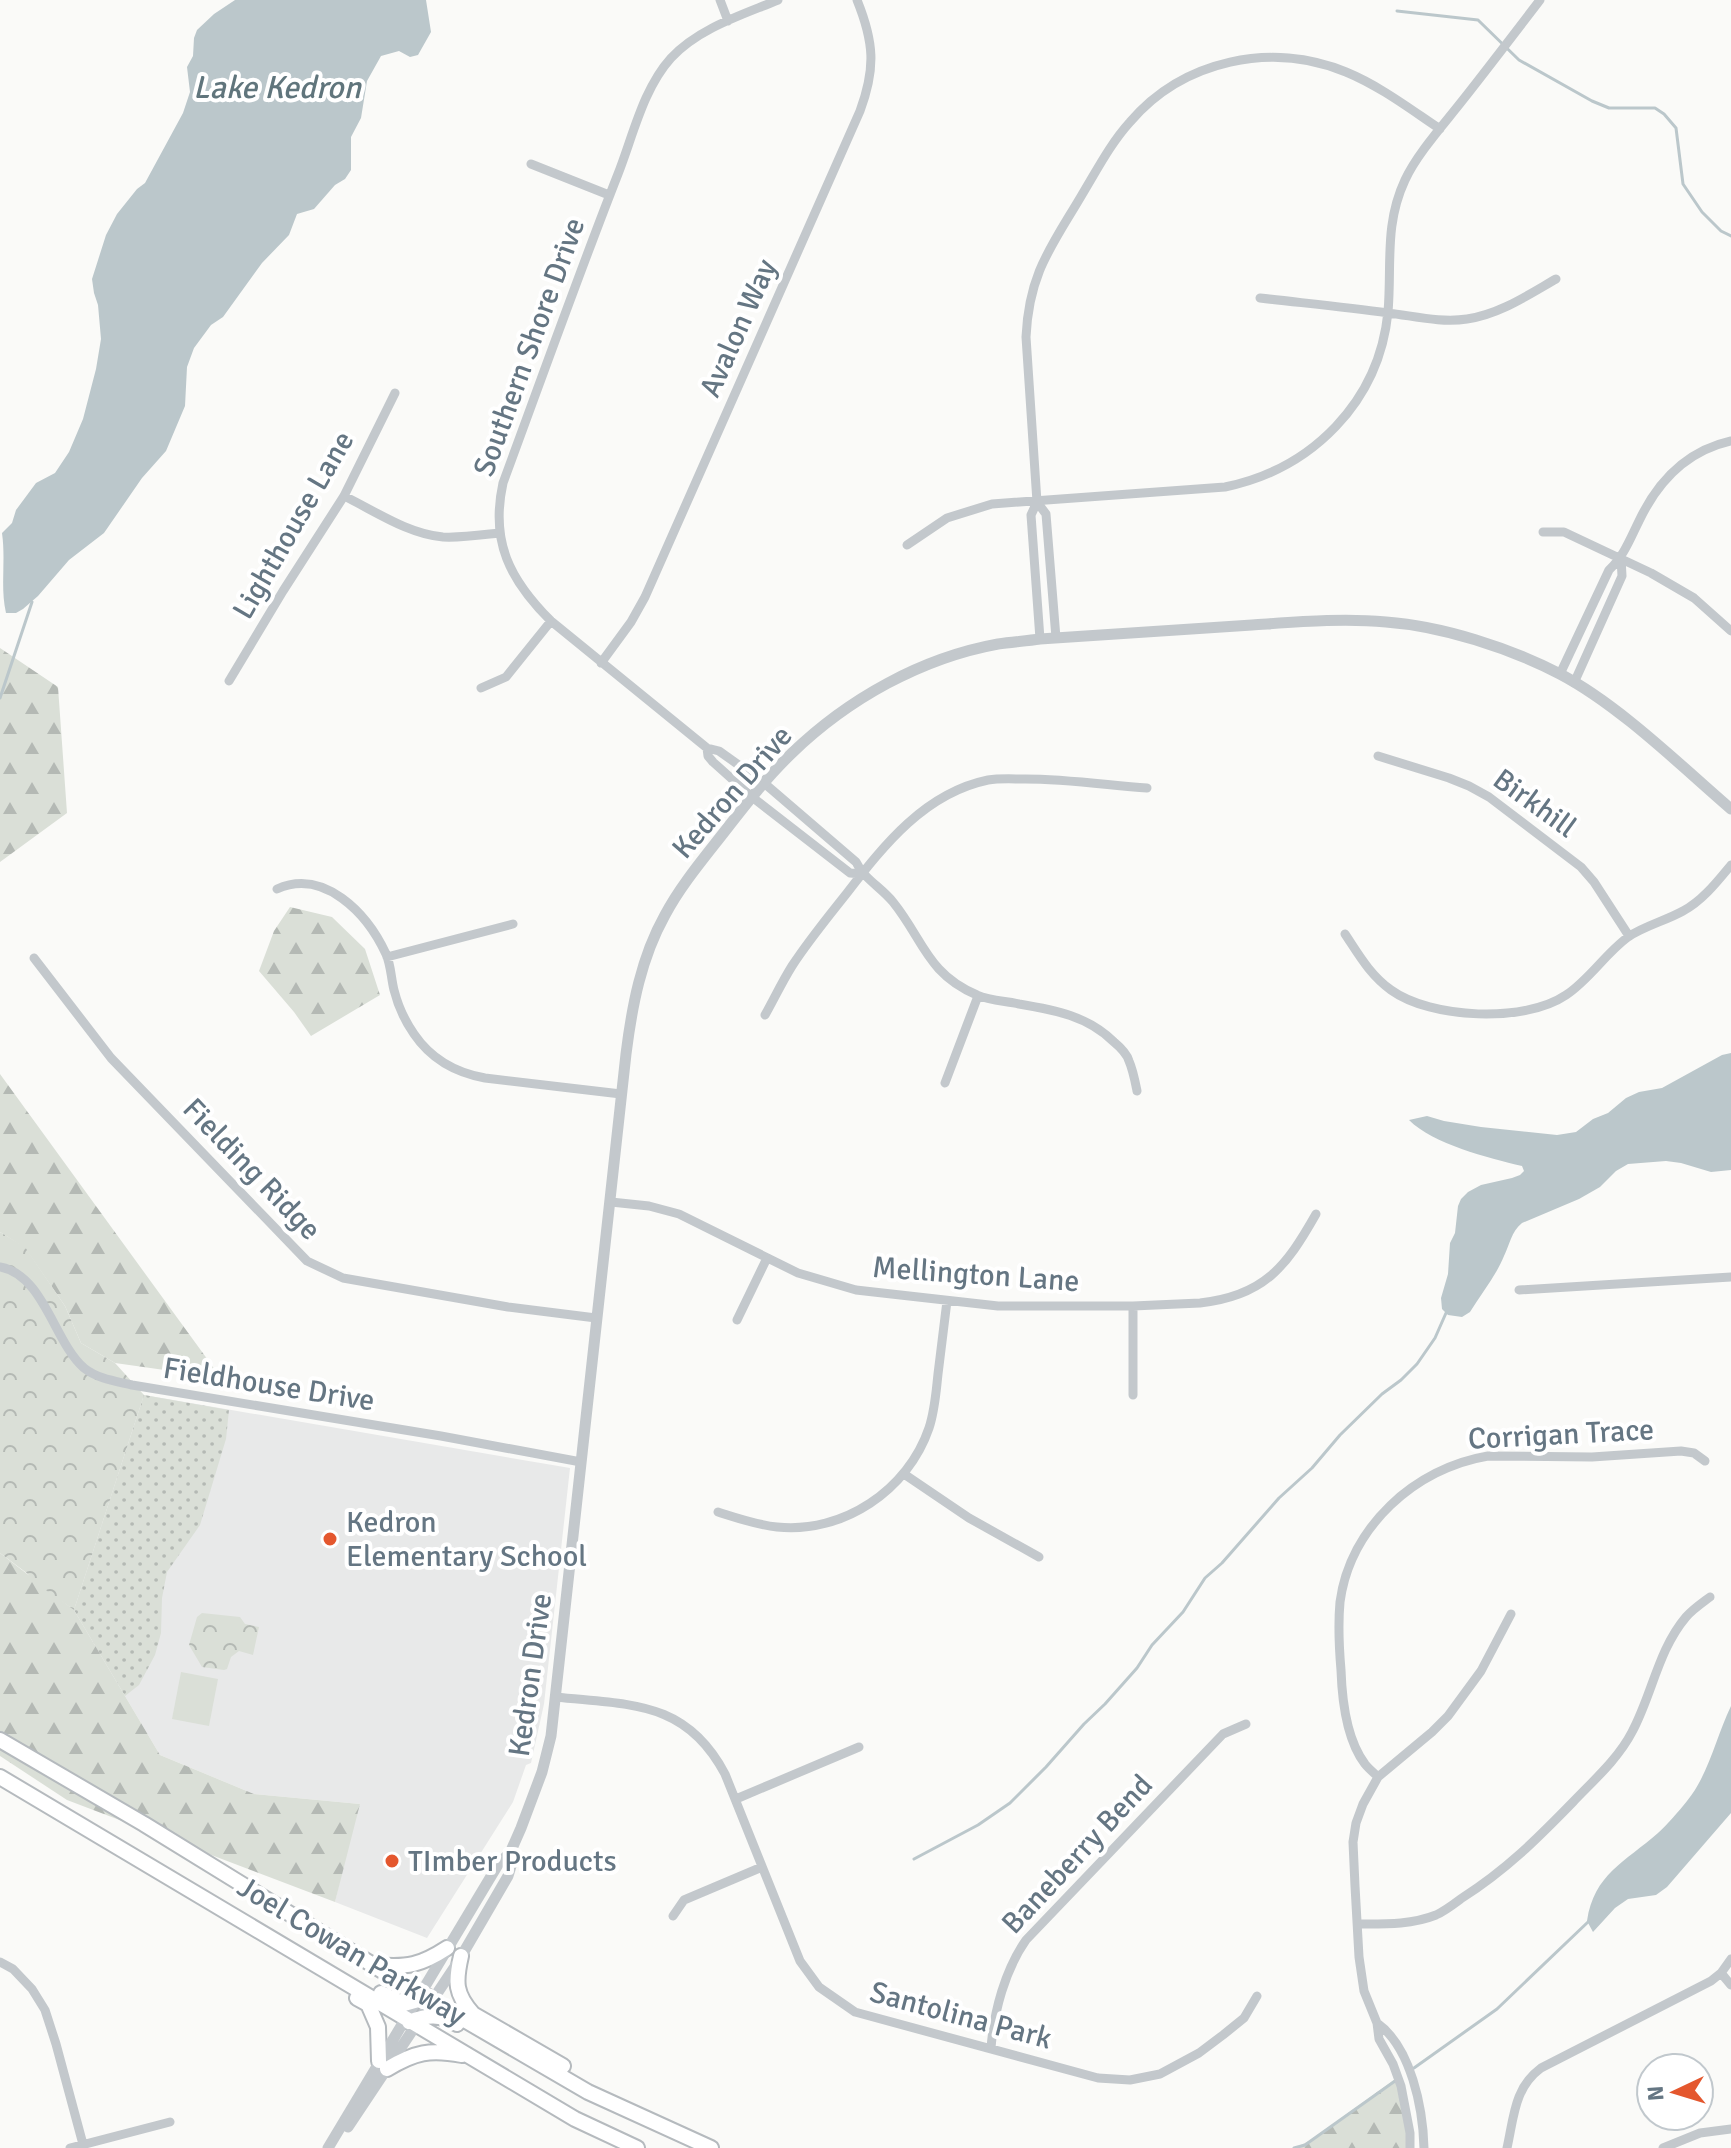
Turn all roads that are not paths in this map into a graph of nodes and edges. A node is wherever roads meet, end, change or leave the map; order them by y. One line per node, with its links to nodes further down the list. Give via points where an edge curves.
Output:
1 (720, 0): 5 (street)
2 (778, 0): 5 (street, Southern Shore Drive)
3 (857, 0): 24 (street, Avalon Way, via 870,38 871,62 860,111 645,597)
4 (1540, 0): 6 (street)
5 (728, 21): 8 (street, Southern Shore Drive, via 682,48 660,72)
6 (1440, 129): 11 (street, via 1406,177 1394,208); 15 (street, via 1345,72 1291,58 1225,63 1183,79 1148,103 1107,154 1043,260 1032,290 1026,337)
7 (531, 164): 8 (street)
8 (609, 195): 17 (street, Southern Shore Drive, via 503,483)
9 (1556, 279): 11 (street, via 1519,301 1468,319)
10 (1260, 298): 11 (street)
11 (1388, 313): 15 (street, via 1363,390 1325,439 1289,464 1225,487)
12 (395, 393): 14 (street, Lighthouse Lane)
13 (1731, 441): 19 (street, via 1699,452 1666,477)
14 (344, 496): 17 (street, via 423,533); 26 (street, Lighthouse Lane)
15 (1037, 502): 18 (street, via 966,511); 22 (street, via 1046,514); 23 (street, via 1031,515)
16 (1543, 532): 19 (street, via 1564,532)
17 (499, 533): 20 (street, Southern Shore Drive, via 519,585)
18 (907, 545)
19 (1621, 558): 21 (street, via 1673,584); 25 (street, via 1609,570); 27 (street, via 1622,576)
20 (551, 621): 24 (street, Southern Shore Drive); 28 (street, via 506,677)
21 (1731, 631)
22 (1056, 638): 23 (street, Kedron Drive); 25 (street, Kedron Drive, via 1296,622 1387,622 1460,636)
23 (1040, 639): 31 (street, Kedron Drive, via 961,654 891,682 820,728)
24 (601, 663): 29 (street, Southern Shore Drive)
25 (1560, 674): 27 (street, Kedron Drive)
26 (229, 681)
27 (1574, 683): 34 (street, Kedron Drive, via 1623,717)
28 (481, 688)
29 (707, 748): 31 (street, Southern Shore Drive); 33 (street, Southern Shore Drive, via 713,762)
30 (1378, 756): 40 (street, Birkhill, via 1489,797 1581,867)
31 (764, 783): 33 (street, Kedron Drive); 36 (street, Southern Shore Drive, via 856,862)
32 (1147, 788): 36 (street, via 1050,779 989,780 955,791 922,811)
33 (752, 797): 36 (street, Southern Shore Drive, via 850,873); 47 (street, Kedron Drive, via 691,876 655,934 632,1009)
34 (1731, 809)
35 (1731, 865): 40 (street, via 1690,907)
36 (862, 874): 43 (street, via 890,898 941,972); 44 (street, via 792,967)
37 (277, 889): 41 (street, via 303,882 330,891 362,916)
38 (513, 924): 41 (street)
39 (1345, 934): 40 (street, via 1374,976 1408,1001 1502,1014 1535,1010 1564,996)
40 (1629, 936)
41 (387, 957): 47 (street, via 409,1027 423,1046 455,1069 485,1078)
42 (34, 958): 56 (street, Fielding Ridge, via 111,1058 307,1261 343,1278)
43 (978, 996): 45 (street); 46 (street, via 1060,1011 1093,1025 1129,1059)
44 (765, 1015)
45 (945, 1083)
46 (1137, 1091)
47 (621, 1094): 48 (street, Kedron Drive)
48 (611, 1202): 50 (street, Mellington Lane, via 679,1214); 56 (street, Kedron Drive)
49 (1316, 1214): 55 (street, Mellington Lane, via 1275,1273 1239,1296)
50 (767, 1258): 54 (street, Mellington Lane, via 856,1290); 57 (street)
51 (0, 1267): 60 (street, Fieldhouse Drive, via 26,1282 72,1356 101,1378)
52 (1731, 1277): 53 (street)
53 (1519, 1290)
54 (947, 1301): 55 (street, Mellington Lane); 61 (street, via 934,1408 924,1440)
55 (1133, 1306): 58 (street)
56 (596, 1318): 60 (street, Kedron Drive)
57 (737, 1320)
58 (1133, 1395)
59 (1705, 1461): 71 (street, Corrigan Trace, via 1681,1451 1488,1456 1425,1478 1377,1518 1351,1562 1339,1623 1345,1711 1364,1763)
60 (581, 1462): 66 (street, Kedron Drive)
61 (904, 1474): 62 (street, via 872,1502 835,1522 778,1527); 63 (street)
62 (718, 1512)
63 (1039, 1557)
64 (1710, 1597): 76 (street, via 1675,1632 1619,1752 1522,1854 1438,1914 1415,1921)
65 (1511, 1614): 71 (street, via 1481,1671 1448,1716)
66 (556, 1697): 72 (street, Santolina Park, via 642,1707 671,1717 708,1746); 73 (street, Kedron Drive, via 542,1772)
67 (1246, 1724): 90 (street, Baneberry Bend, via 1223,1734 1026,1940 1010,1965)
68 (0, 1740): 83 (main road, Joel Cowan Parkway)
69 (859, 1747): 72 (street)
70 (0, 1777): 77 (main road, Joel Cowan Parkway)
71 (1378, 1777): 76 (street, via 1363,1804 1353,1842)
72 (736, 1799): 74 (street, Santolina Park)
73 (510, 1853): 79 (street, Kedron Drive); 80 (street, Kedron Drive, via 508,1876)
74 (762, 1867): 75 (street, via 684,1900); 90 (street, Santolina Park, via 800,1961 835,2000 868,2017)
75 (673, 1916)
76 (1358, 1924): 89 (street, via 1364,1991)
77 (253, 1928): 78 (main road, Joel Cowan Parkway); 87 (main road, via 306,1948 389,1998 404,2004)
78 (271, 1939): 88 (main road, Joel Cowan Parkway); 92 (main road, via 292,1959 368,2004 378,2027)
79 (447, 1948): 83 (main road, via 412,1966); 87 (street, Kedron Drive)
80 (461, 1956): 87 (street, Kedron Drive); 93 (main road, via 457,1985 473,2014 568,2070)
81 (1731, 1959): 84 (street)
82 (0, 1962): 96 (street, via 32,1989 45,2010)
83 (373, 1965): 87 (main road, Joel Cowan Parkway)
84 (1721, 1973): 85 (street); 103 (street, via 1528,2078 1519,2094)
85 (1731, 1985)
86 (1257, 1996): 90 (street, Santolina Park, via 1244,2018 1223,2035 1145,2079 1098,2078)
87 (427, 1998): 88 (street, Kedron Drive); 93 (main road, Joel Cowan Parkway)
88 (411, 2021): 91 (main road, Joel Cowan Parkway); 92 (street, Kedron Drive); 93 (main road, via 430,2015 447,2018 565,2085)
89 (1377, 2023): 101 (street, via 1401,2086); 102 (street, via 1406,2061 1420,2105)
90 (991, 2048)
91 (470, 2056): 92 (main road, via 420,2052); 99 (main road, Joel Cowan Parkway, via 575,2119)
92 (383, 2065): 98 (street, Kedron Drive)
93 (588, 2092): 100 (main road, Joel Cowan Parkway)
94 (170, 2122): 96 (street)
95 (1731, 2129): 104 (street, via 1700,2133)
96 (84, 2146): 97 (street)
97 (70, 2148)
98 (331, 2148)
99 (637, 2148)
100 (711, 2148)
101 (1410, 2148): 102 (street)
102 (1423, 2148)
103 (1507, 2148)
104 (1663, 2148)

